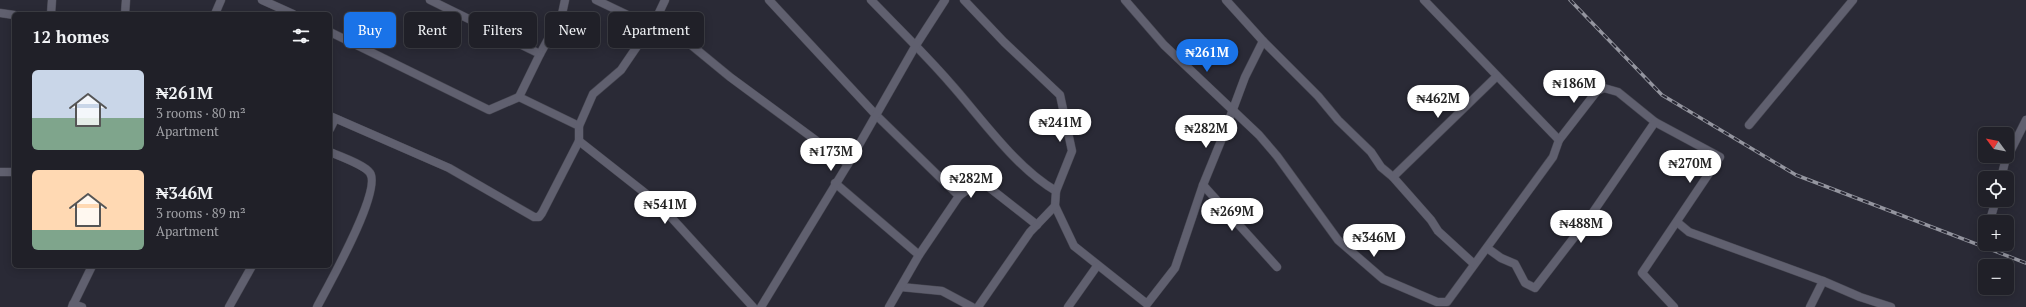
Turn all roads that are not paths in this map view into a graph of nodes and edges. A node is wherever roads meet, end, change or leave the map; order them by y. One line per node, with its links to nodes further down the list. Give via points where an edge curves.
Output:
1 (52, 0): 17 (street)
2 (126, 0): 18 (street)
3 (221, 0): 19 (street)
4 (262, 0): 20 (street)
5 (430, 0): 30 (street)
6 (564, 0): 30 (street, via 562,14)
7 (596, 0): 21 (street)
8 (665, 0): 22 (street)
9 (769, 0): 34 (street)
10 (871, 0): 27 (street)
11 (945, 0): 27 (street)
12 (964, 0): 50 (street, via 1060,95 1072,151)
13 (1125, 0): 33 (street, via 1164,45)
14 (1226, 0): 26 (street)
15 (1424, 0): 31 (street)
16 (1853, 0): 38 (street)
17 (51, 12)
18 (125, 12)
19 (216, 12)
20 (289, 12)
21 (621, 12)
22 (659, 12)
23 (0, 13): 24 (street)
24 (12, 15)
25 (332, 33): 32 (street, via 489,110)
26 (1263, 41): 33 (street, via 1245,78); 47 (street)
27 (916, 45): 34 (street); 50 (street, via 1006,148)
28 (636, 48): 39 (street, via 621,70 593,94)
29 (695, 48): 43 (street, via 730,77)
30 (540, 54): 32 (street)
31 (1497, 76): 40 (street); 47 (street)
32 (519, 97): 39 (street)
33 (1233, 112): 49 (street); 57 (street, via 1277,156 1338,240 1383,279 1437,302 1447,302)
34 (876, 115): 43 (street); 51 (street)
35 (332, 117): 41 (street, via 449,168 534,217 539,217 542,213)
36 (2026, 120): 44 (street)
37 (1655, 122): 40 (street, via 1618,92 1604,88 1597,91); 53 (street, via 1720,157); 55 (street, via 1589,218 1535,288 1525,283 1515,264)
38 (1749, 125)
39 (579, 126): 41 (street)
40 (1559, 140): 55 (street, via 1553,157)
41 (579, 141): 68 (street, via 659,204)
42 (332, 153): 67 (street, via 366,169 371,174 372,184 366,209)
43 (848, 164): 48 (street)
44 (2003, 171)
45 (0, 172): 46 (street)
46 (12, 172)
47 (1393, 177): 57 (street, via 1438,230)
48 (835, 183): 56 (street); 69 (street)
49 (1203, 185): 58 (street, via 1175,268 1147,304); 59 (street)
50 (1056, 191): 52 (street)
51 (959, 196): 54 (street, via 977,182 986,184); 56 (street)
52 (1055, 206): 54 (street); 58 (street, via 1074,246)
53 (1677, 222): 62 (street, via 1689,232); 74 (street, via 1642,273)
54 (1037, 225): 72 (street)
55 (1487, 248): 57 (street)
56 (919, 255): 63 (street)
57 (1474, 264)
58 (1097, 266): 73 (street)
59 (1277, 267)
60 (91, 268): 64 (street)
61 (251, 268): 66 (street)
62 (1823, 281): 75 (street); 76 (street)
63 (901, 287): 70 (street); 71 (street, via 942,291)
64 (73, 306): 65 (street)
65 (82, 307)
66 (229, 307)
67 (317, 307)
68 (753, 307)
69 (761, 307)
70 (889, 307)
71 (972, 307)
72 (978, 307)
73 (1068, 307)
74 (1674, 307)
75 (1810, 307)
76 (1891, 307)

